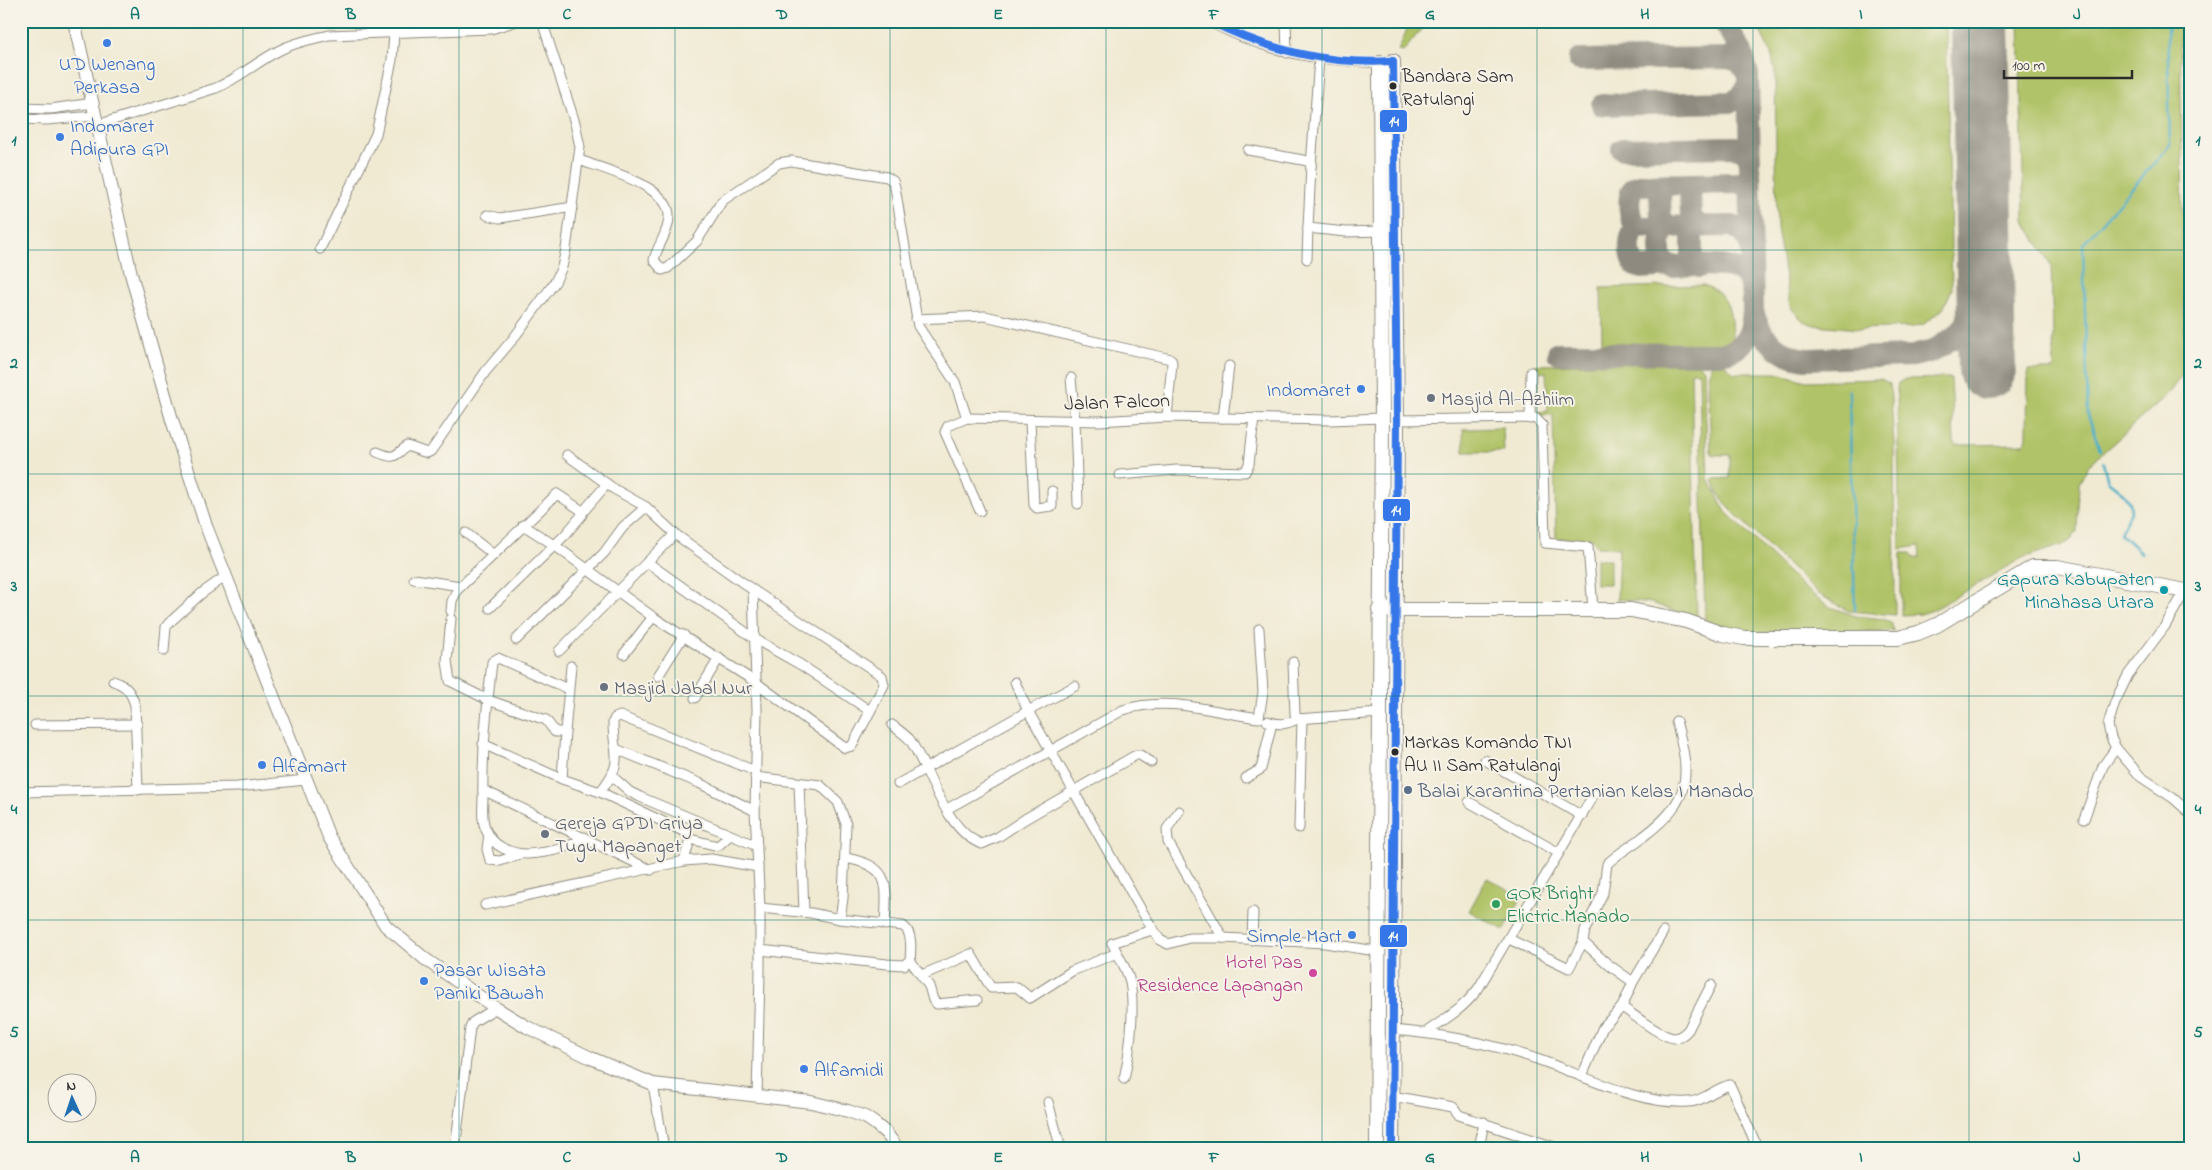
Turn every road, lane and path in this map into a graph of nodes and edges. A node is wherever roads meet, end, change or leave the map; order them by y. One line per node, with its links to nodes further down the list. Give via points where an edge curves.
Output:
1 (74, 21): 11 (main road)
2 (517, 21): 6 (street, via 490,30)
3 (542, 21): 14 (street, via 575,123)
4 (1208, 21): 7 (street, via 1242,39)
5 (1286, 21): 7 (street)
6 (394, 33): 11 (street, via 330,35 307,40 280,50 216,88); 20 (street, via 392,60 376,134)
7 (1287, 53): 8 (street)
8 (1320, 59): 9 (street); 15 (street)
9 (1386, 62): 19 (main road); 32 (main road)
10 (21, 108): 11 (street)
11 (95, 115): 12 (street); 51 (main road, via 131,274 172,420 206,526)
12 (21, 119)
13 (1248, 150): 15 (street, via 1308,161)
14 (579, 160): 16 (street); 22 (street, via 622,175 656,192 667,203 669,219 654,260 662,270 697,241 722,201 779,163 791,161 888,177 895,187)
15 (1311, 166): 18 (street)
16 (573, 207): 17 (street, via 500,218); 35 (street, via 562,268 555,282 486,371 431,452 407,446 394,457)
17 (487, 215)
18 (1308, 228): 19 (street); 21 (street)
19 (1380, 231): 30 (main road)
20 (320, 249)
21 (1307, 259)
22 (916, 319): 26 (street, via 984,316 1171,359); 27 (street, via 923,336 955,382)
23 (1229, 366): 28 (street)
24 (1531, 372): 31 (street)
25 (1071, 378): 34 (street)
26 (1167, 417): 28 (street, Jalan Falcon); 34 (street, Jalan Falcon)
27 (967, 418): 33 (street, Jalan Falcon); 42 (street, via 948,426 945,432)
28 (1224, 418): 29 (street, Jalan Falcon)
29 (1254, 418): 30 (street, Jalan Falcon); 37 (street, via 1249,464 1245,472 1177,470)
30 (1382, 418): 59 (main road)
31 (1530, 419): 32 (street); 58 (street, via 1535,418 1542,425 1545,543 1588,547)
32 (1398, 420): 60 (main road)
33 (1030, 421): 34 (street, Jalan Falcon); 39 (street, via 1036,508 1052,506)
34 (1075, 421): 40 (street)
35 (377, 452)
36 (567, 455): 38 (street)
37 (1120, 476)
38 (607, 484): 41 (street); 43 (street)
39 (1052, 491)
40 (1078, 504)
41 (646, 507): 46 (street); 50 (street, via 620,530)
42 (980, 511)
43 (582, 513): 44 (street, via 557,494); 47 (street)
44 (523, 525): 47 (street); 48 (street)
45 (466, 533): 48 (street)
46 (675, 534): 49 (street); 54 (street)
47 (554, 545): 50 (street); 57 (street)
48 (494, 555): 53 (street)
49 (647, 562): 55 (street); 65 (street)
50 (588, 570): 55 (street); 64 (street)
51 (226, 576): 66 (street, via 169,623); 102 (main road)
52 (414, 579): 53 (street)
53 (461, 586): 79 (street, via 454,594 451,615 447,660 450,681)
54 (753, 590): 65 (street); 80 (street, via 882,676 884,685)
55 (617, 591): 61 (street); 67 (street)
56 (2188, 591): 58 (main road, via 2057,567 2033,567 1936,625 1898,638 1744,638 1651,612); 92 (street, via 2128,675 2115,702 2108,725)
57 (490, 608)
58 (1593, 609): 60 (main road)
59 (1379, 610): 60 (main road); 82 (main road)
60 (1396, 610): 111 (main road)
61 (654, 617): 63 (street); 68 (street)
62 (1259, 629): 83 (street, via 1263,692)
63 (684, 635): 69 (street); 72 (street)
64 (516, 640)
65 (756, 640): 75 (street); 80 (street)
66 (164, 650)
67 (559, 651)
68 (624, 654)
69 (719, 658): 75 (street); 78 (street)
70 (1293, 662): 84 (street, via 1295,714)
71 (570, 666): 77 (street)
72 (658, 676)
73 (113, 681): 87 (street, via 122,684 132,695)
74 (1015, 682): 81 (street)
75 (757, 684): 80 (street, via 845,748 852,746); 98 (street)
76 (1075, 686): 81 (street)
77 (568, 689): 79 (street, via 498,658 492,662); 90 (street)
78 (694, 698)
79 (488, 700): 90 (street, via 546,720 555,732); 91 (street)
80 (870, 711)
81 (1028, 711): 94 (street); 97 (street)
82 (1380, 713): 84 (street); 110 (main road)
83 (1259, 718): 86 (street); 94 (street, via 1180,705 1135,706)
84 (1299, 719): 86 (street, via 1288,724); 120 (street)
85 (1676, 721): 145 (street, via 1686,763 1680,797 1662,821 1607,864 1603,893 1585,930)
86 (1272, 723): 100 (street, via 1260,770)
87 (137, 724): 88 (street); 105 (street)
88 (35, 725)
89 (892, 725): 97 (street, via 910,740)
90 (565, 732): 101 (street)
91 (483, 744): 101 (street); 106 (street)
92 (2116, 748): 117 (street, via 2141,777); 119 (street, via 2103,766)
93 (616, 749): 98 (street, via 613,722 620,716); 99 (street, via 617,766); 115 (street, via 699,783)
94 (1050, 750): 107 (street); 114 (street)
95 (1485, 760): 118 (street)
96 (1151, 762): 107 (street, via 1136,755)
97 (924, 768): 104 (street); 114 (street)
98 (755, 774): 103 (street); 115 (street)
99 (612, 776): 109 (street); 121 (street, via 640,797)
100 (1246, 778)
101 (562, 779): 109 (street)
102 (306, 780): 105 (street, via 237,788); 155 (main road, via 329,837 386,926 425,959)
103 (799, 783): 129 (street, via 820,786 838,802 846,824); 136 (street)
104 (898, 784)
105 (138, 790): 108 (street)
106 (483, 790): 122 (street, via 483,817); 123 (street)
107 (1074, 791): 114 (street, via 982,844 966,834); 140 (street)
108 (21, 792)
109 (600, 792): 124 (street, via 687,833)
110 (1379, 793): 111 (main road); 147 (main road)
111 (1394, 793): 156 (main road)
112 (1594, 794): 118 (street)
113 (1469, 802): 127 (street)
114 (947, 809)
115 (755, 811): 126 (street)
116 (1179, 811): 142 (street, via 1167,829 1168,842)
117 (2191, 814)
118 (1582, 816): 127 (street)
119 (2084, 820)
120 (1300, 828)
121 (730, 834): 125 (street); 126 (street)
122 (489, 835): 128 (street, via 501,848); 128 (street, via 487,850 490,860)
123 (584, 836): 128 (street, via 566,847); 133 (street)
124 (690, 839): 125 (street); 131 (street)
125 (718, 846): 130 (street)
126 (757, 846): 132 (street)
127 (1559, 853): 143 (street)
128 (520, 854)
129 (845, 858): 138 (street); 139 (street, via 865,861 878,871 887,894)
130 (711, 859): 131 (street); 132 (street)
131 (684, 861): 133 (street)
132 (758, 868): 135 (street)
133 (651, 870): 134 (street)
134 (485, 905)
135 (760, 908): 136 (street); 146 (street)
136 (804, 912): 138 (street)
137 (1254, 912): 144 (street)
138 (840, 919): 139 (street)
139 (885, 925): 149 (street, via 907,929)
140 (1152, 930): 142 (street, via 1168,944 1201,937); 148 (street, via 1112,943)
141 (1663, 932): 151 (street)
142 (1223, 938): 144 (street)
143 (1509, 939): 145 (street, via 1569,968); 157 (street, via 1466,1005)
144 (1252, 940): 147 (street)
145 (1583, 942): 151 (street)
146 (760, 950): 149 (street, via 888,964 904,965); 162 (street)
147 (1376, 951): 165 (main road)
148 (1117, 953): 150 (street, via 1072,972 1030,998 1017,987 991,988 971,954); 159 (street, via 1131,991 1130,1039)
149 (910, 960): 150 (street)
150 (922, 975): 153 (street, via 936,1004)
151 (1633, 982): 154 (street)
152 (1711, 985): 154 (street, via 1688,1030 1674,1038)
153 (977, 1000)
154 (1622, 1007): 158 (street, via 1603,1027)
155 (496, 1008): 160 (main road, via 579,1053); 167 (street, via 473,1022 470,1028)
156 (1392, 1030): 157 (street); 161 (main road)
157 (1425, 1033): 158 (street, via 1507,1050)
158 (1582, 1076): 174 (street, via 1624,1092 1681,1102 1693,1102 1730,1086)
159 (1124, 1079)
160 (653, 1084): 162 (main road); 168 (street)
161 (1392, 1096): 164 (street, via 1453,1107 1459,1115); 166 (main road)
162 (757, 1097): 169 (main road, via 811,1102 865,1117 886,1133)
163 (1048, 1102): 170 (street)
164 (1484, 1122): 172 (street); 173 (street)
165 (1377, 1134): 166 (main road); 171 (main road)
166 (1392, 1142)
167 (455, 1149)
168 (664, 1149)
169 (898, 1149)
170 (1061, 1149)
171 (1376, 1149)
172 (1480, 1149)
173 (1560, 1149)
174 (1758, 1149)

